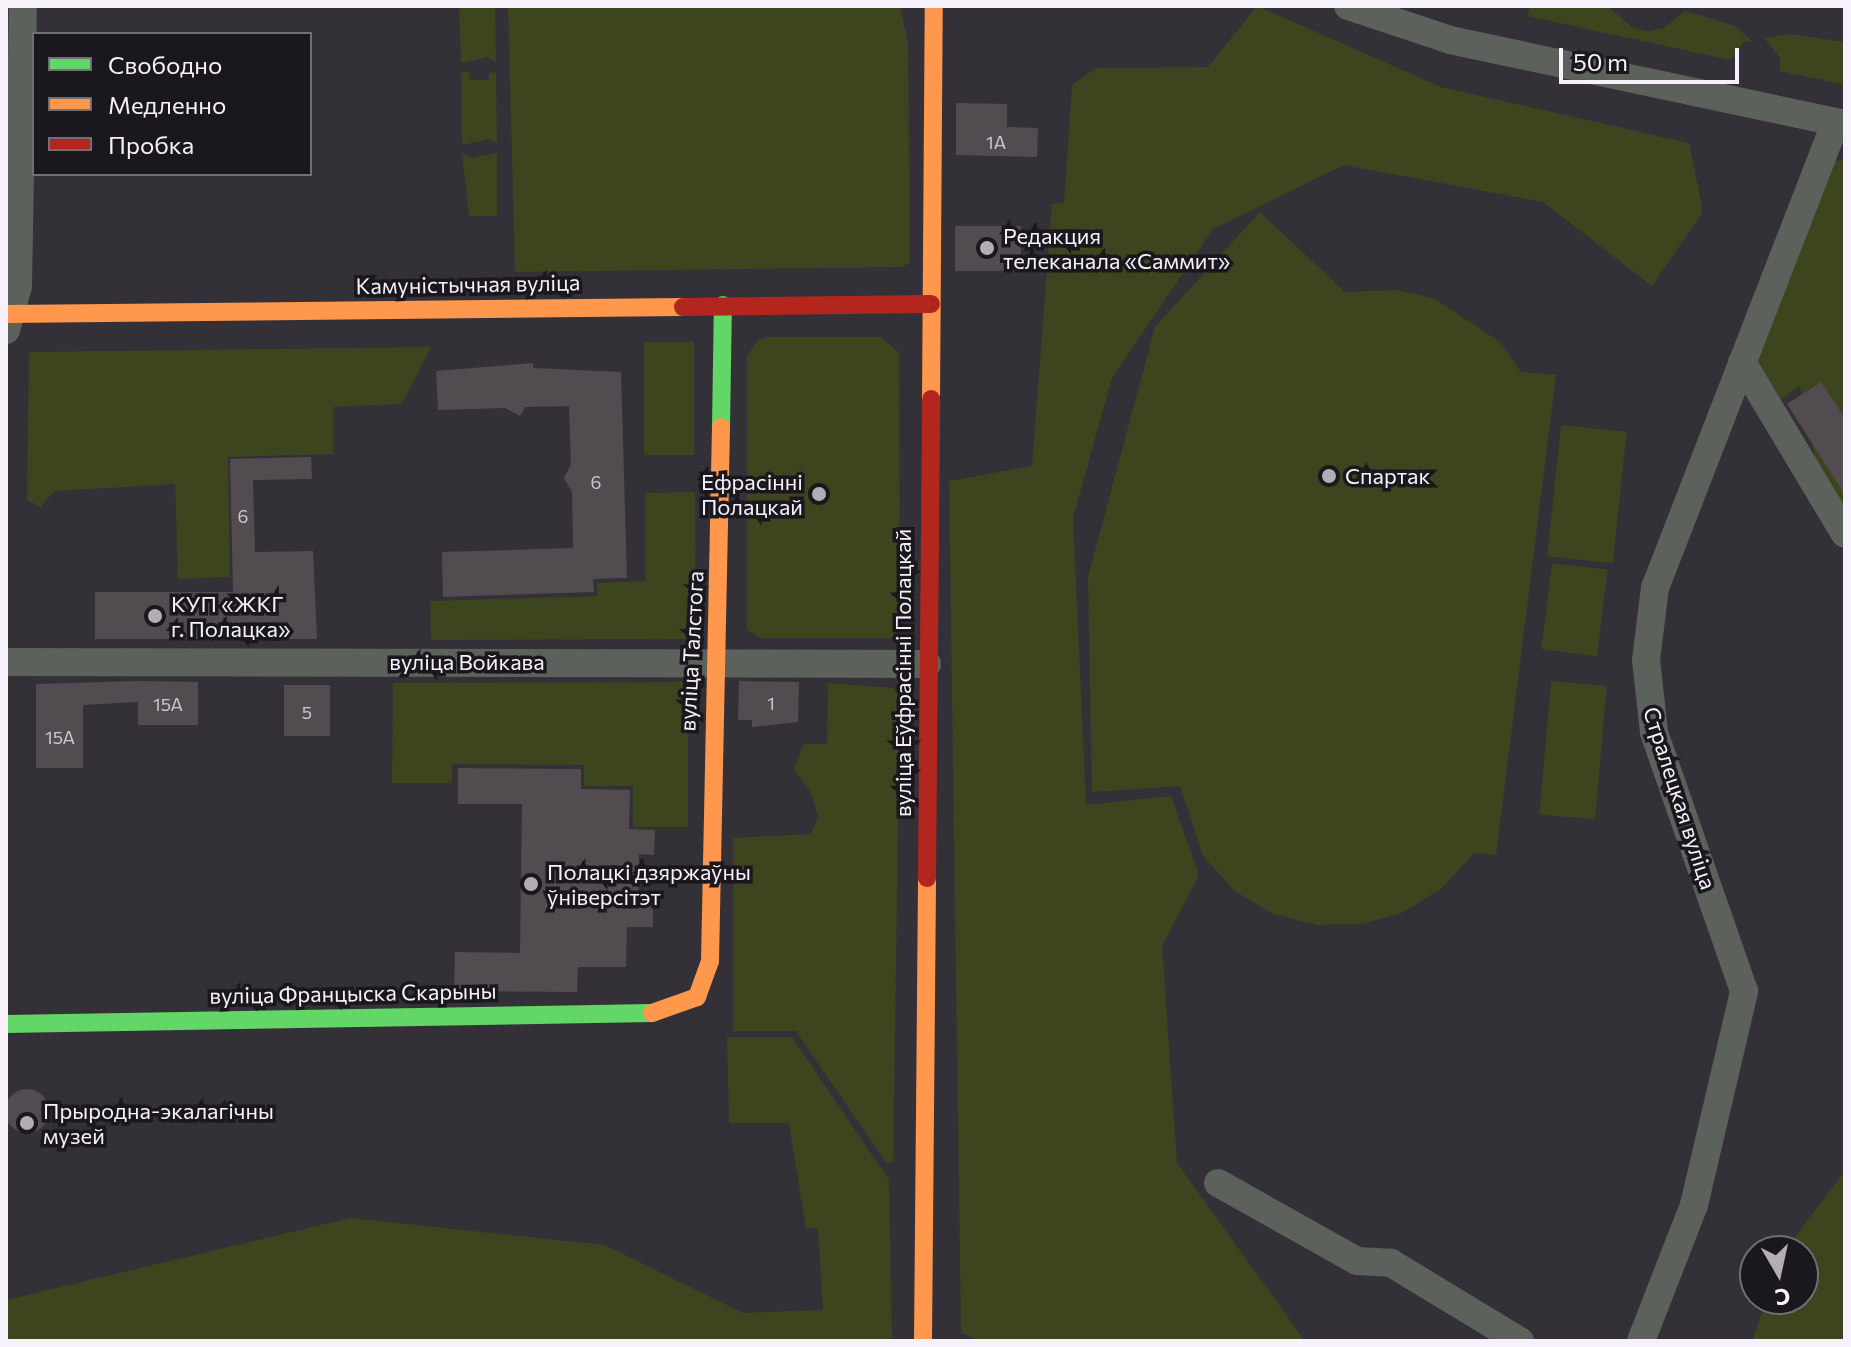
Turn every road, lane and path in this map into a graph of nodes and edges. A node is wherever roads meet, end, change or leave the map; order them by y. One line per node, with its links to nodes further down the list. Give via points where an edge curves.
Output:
1 (23, 6): 9 (street, via 18,286)
2 (922, 6): 5 (main road)
3 (934, 6): 5 (main road, вуліца Еўфрасінні Полацкай)
4 (1348, 6): 6 (street, via 1450,40)
5 (934, 30): 7 (main road, вуліца Еўфрасінні Полацкай)
6 (1842, 126): 10 (street, Стралецкая вуліца)
7 (931, 304): 8 (main road, Камуністычная вуліца); 14 (main road, вуліца Еўфрасінні Полацкай)
8 (723, 305): 9 (main road, Камуністычная вуліца); 12 (main road, вуліца Талстога)
9 (8, 319)
10 (1742, 362): 11 (street); 18 (street, Стралецкая вуліца, via 1664,555 1646,660 1654,732 1744,991 1694,1205)
11 (1845, 534)
12 (719, 660): 13 (street, вуліца Войкава); 14 (street, вуліца Войкава); 15 (main road, вуліца Талстога, via 711,683 710,961)
13 (6, 662)
14 (927, 664): 19 (main road, вуліца Еўфрасінні Полацкай)
15 (697, 997): 16 (main road, вуліца Францыска Скарыны, via 649,1014)
16 (6, 1024)
17 (1218, 1183): 20 (street, via 1357,1261 1391,1263)
18 (1644, 1335): 21 (street)
19 (923, 1341)
20 (1520, 1341)
21 (1617, 1341)

